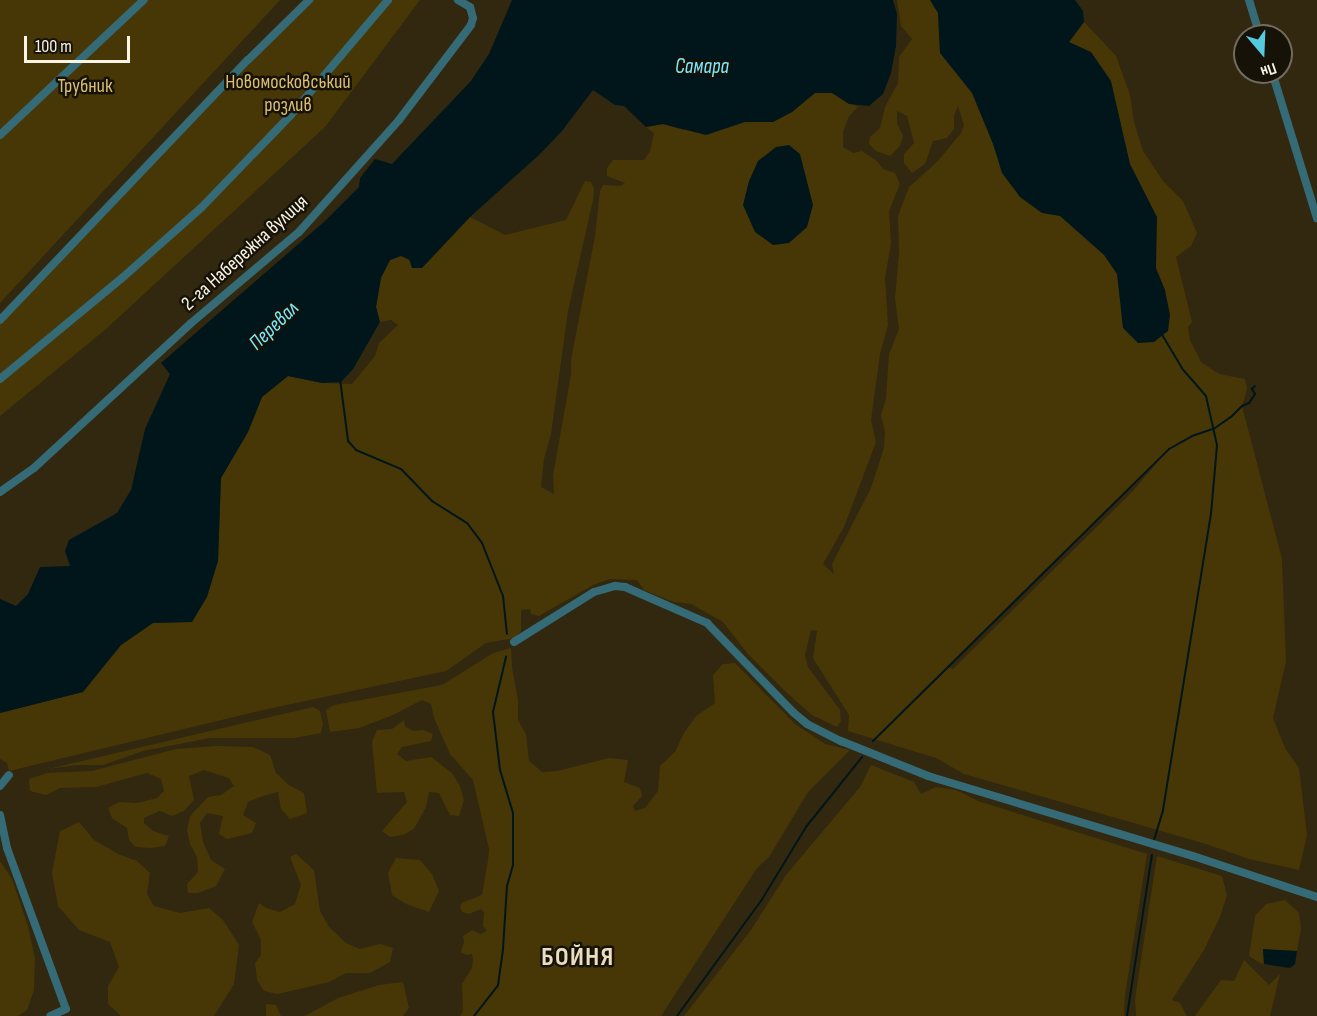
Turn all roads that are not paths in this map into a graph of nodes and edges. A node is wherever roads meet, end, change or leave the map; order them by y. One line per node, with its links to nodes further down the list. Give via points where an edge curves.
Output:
1 (144, 0): 8 (street)
2 (309, 0): 10 (street)
3 (388, 0): 11 (street, via 290,117 202,207)
4 (458, 0): 12 (street, 2-га Набережна вулиця, via 470,7 471,25 417,98 299,232 190,324 34,468)
5 (1249, 0): 6 (street)
6 (1256, 24)
7 (1276, 84): 9 (street)
8 (0, 135)
9 (1317, 218)
10 (0, 320)
11 (0, 379)
12 (0, 492)
13 (514, 642): 17 (street, via 594,592 625,587 707,623 794,713 841,741 928,776)
14 (9, 775): 15 (street)
15 (0, 786)
16 (0, 815): 18 (street, via 7,848)
17 (1317, 897)
18 (67, 1013): 19 (street)
19 (50, 1016)

